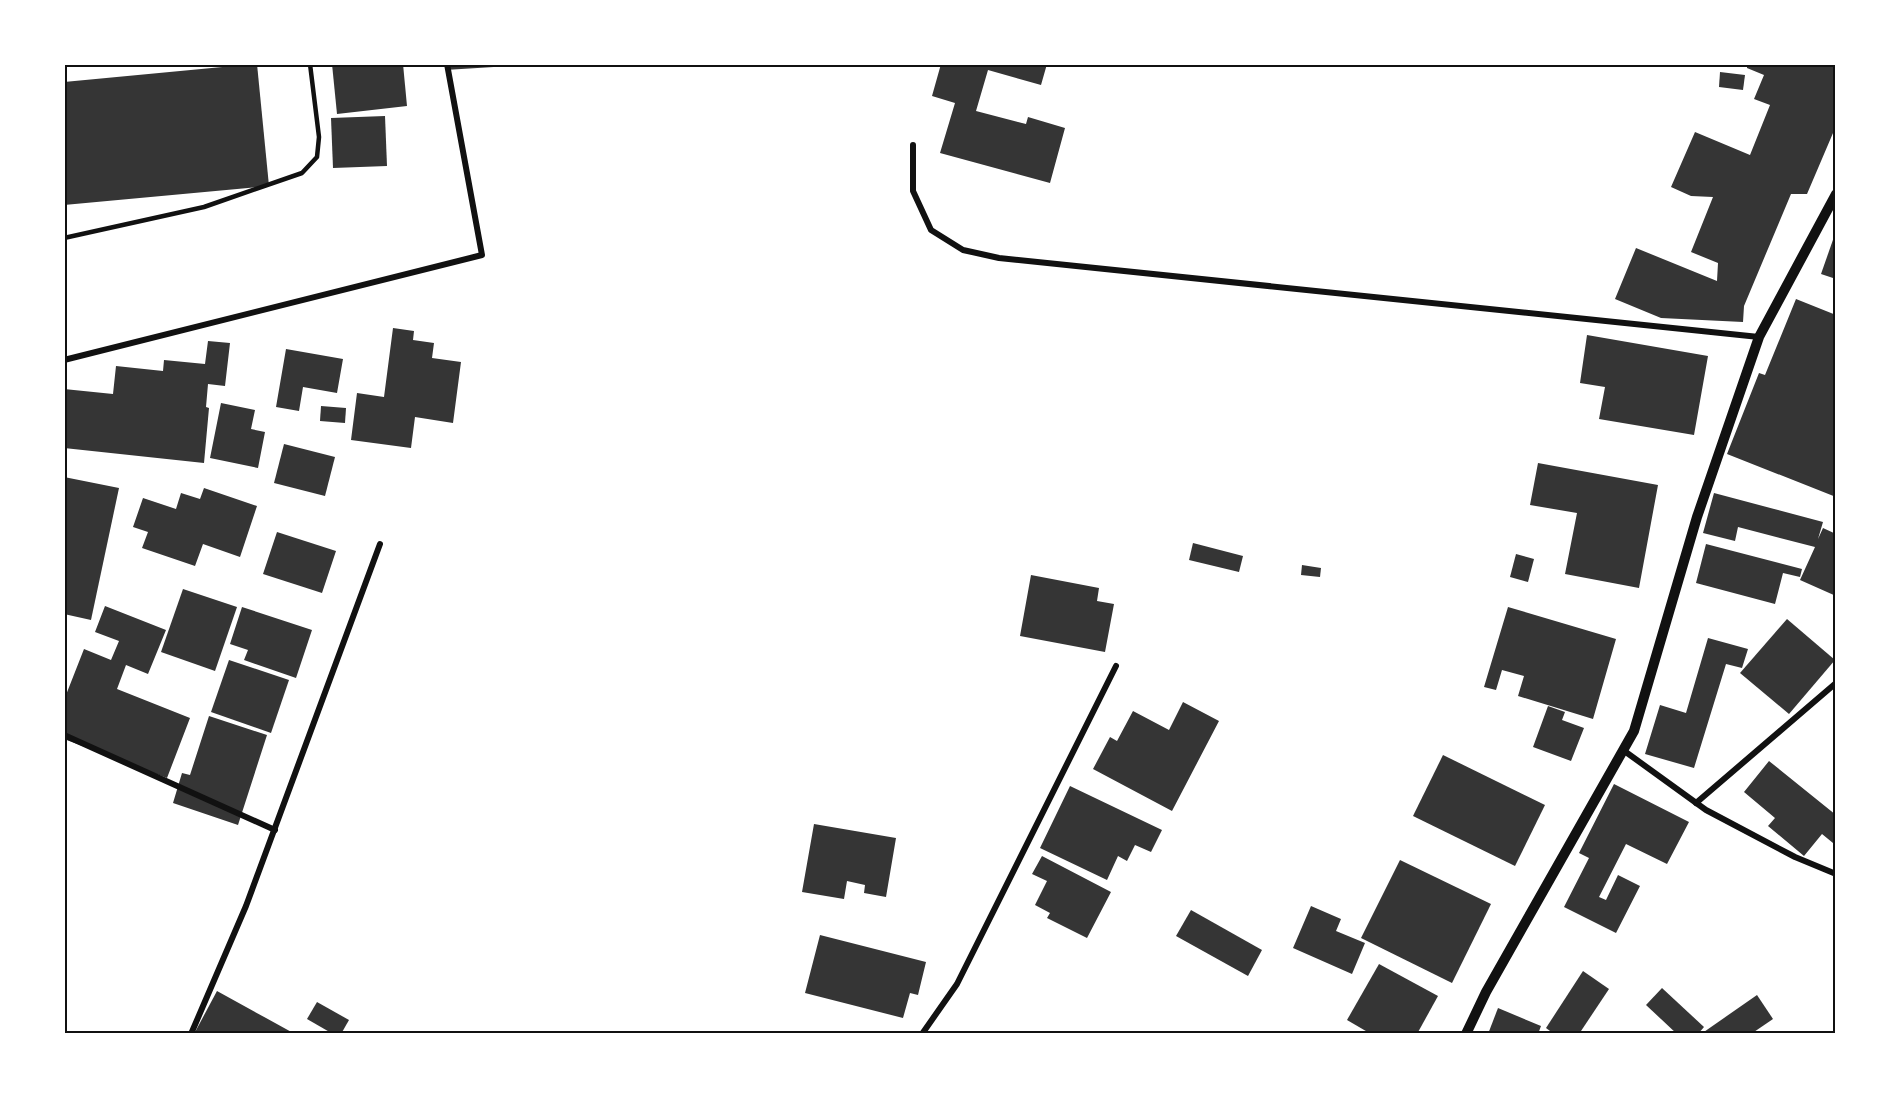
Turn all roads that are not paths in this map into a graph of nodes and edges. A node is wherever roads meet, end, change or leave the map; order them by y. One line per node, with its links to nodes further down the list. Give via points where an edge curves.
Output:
1 (310, 64): 5 (lane, via 319,137 317,157 302,173 204,207)
2 (447, 64): 7 (street, via 482,255)
3 (913, 145): 6 (street, via 913,191 931,230 963,249 999,258)
4 (1836, 194): 6 (street)
5 (64, 238)
6 (1759, 337): 12 (street, via 1697,516 1634,731)
7 (64, 360)
8 (380, 544): 14 (street)
9 (1116, 666): 17 (street, via 957,984)
10 (1836, 682): 13 (street)
11 (64, 735): 14 (street)
12 (1623, 750): 13 (street); 18 (street, via 1485,992)
13 (1696, 803): 15 (street)
14 (275, 830): 16 (street)
15 (1836, 874)
16 (191, 1034)
17 (922, 1034)
18 (1466, 1034)

